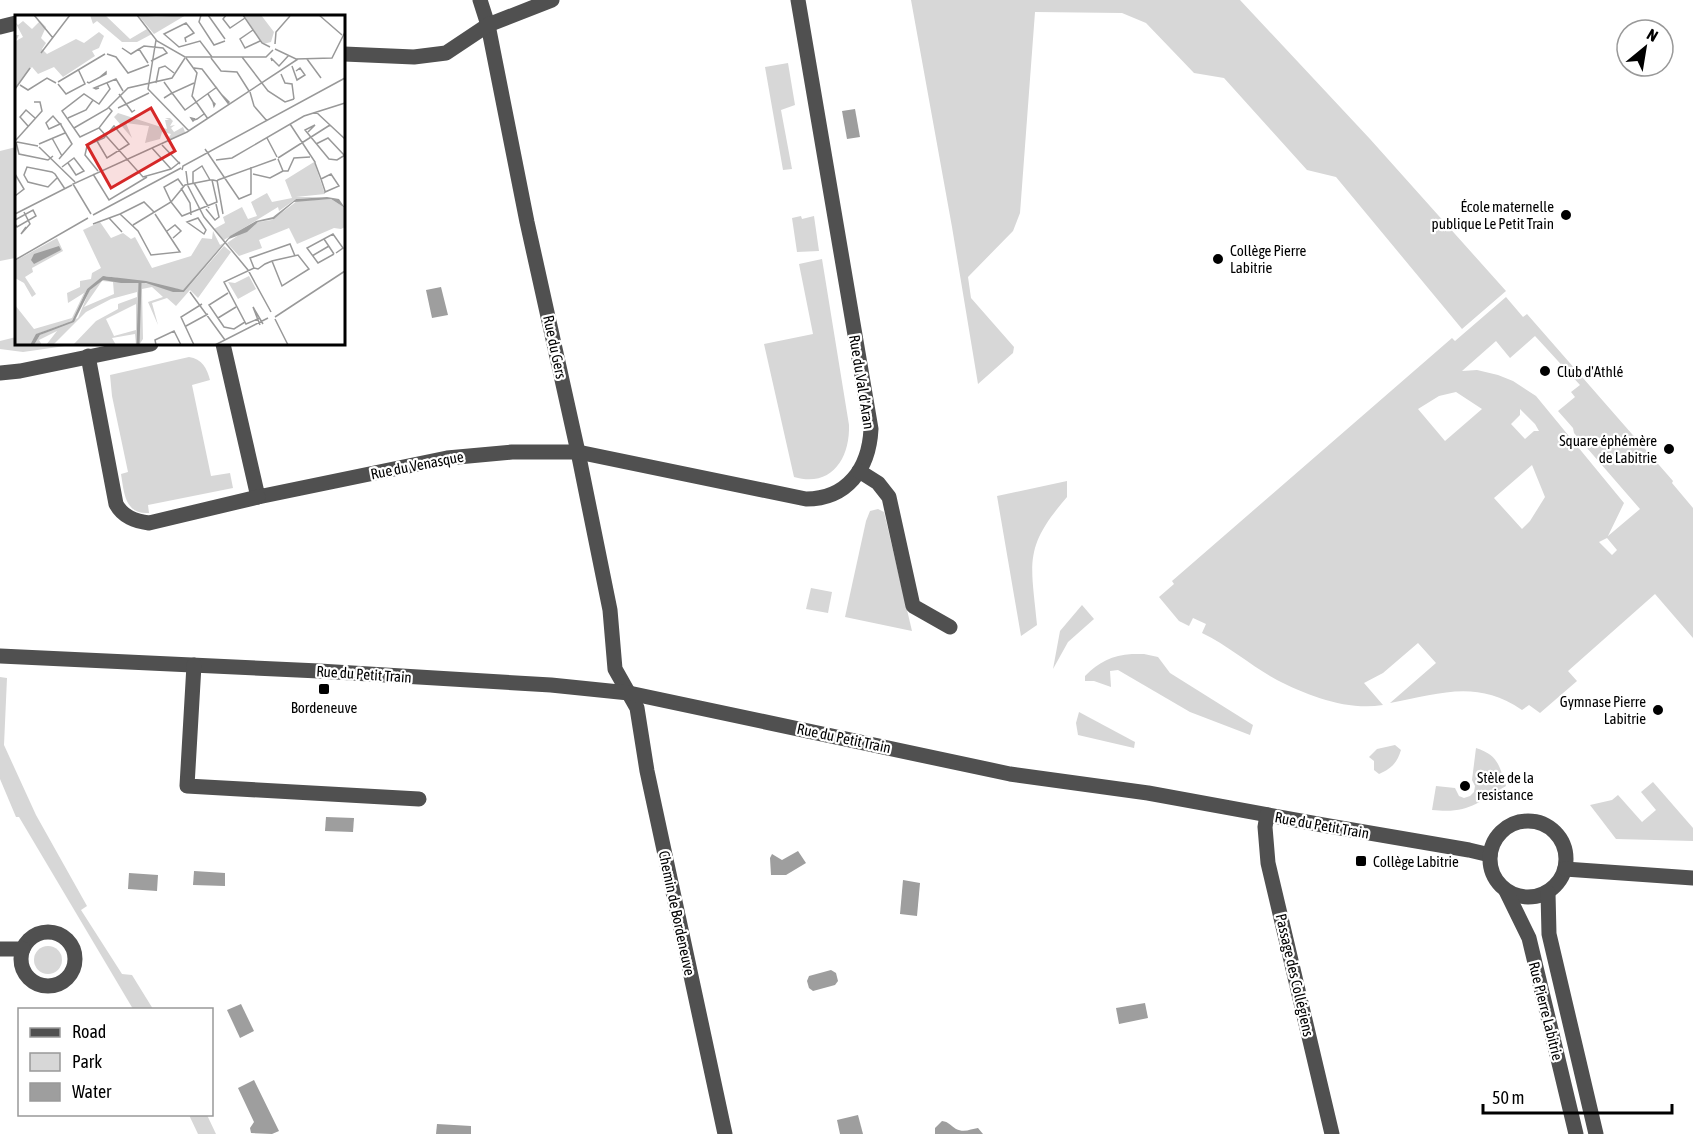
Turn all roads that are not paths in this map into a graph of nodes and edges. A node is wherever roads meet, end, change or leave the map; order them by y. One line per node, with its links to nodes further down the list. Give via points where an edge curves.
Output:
1 (480, 0): 5 (street, Rue du Gers)
2 (552, 0): 5 (street)
3 (798, 0): 13 (street, Rue du Val d'Aran, via 871,429 867,455)
4 (15, 23): 6 (street)
5 (488, 25): 7 (street, via 446,53 414,57); 12 (street, Rue du Gers)
6 (0, 27)
7 (345, 54)
8 (146, 345): 10 (street)
9 (223, 345): 14 (street)
10 (88, 356): 11 (street); 14 (street, Rue du Venasque, via 116,504 125,515 149,523)
11 (0, 373)
12 (578, 452): 13 (street, Rue du Val d'Aran, via 806,499 832,495); 14 (street, Rue du Venasque, via 512,452 447,458); 18 (street, Rue du Gers, via 610,610 615,669)
13 (859, 471): 15 (street, via 878,483 889,497 913,606)
14 (258, 497)
15 (950, 627)
16 (0, 656): 17 (street, Rue du Petit Train)
17 (194, 665): 18 (street, Rue du Petit Train); 19 (street, via 187,786)
18 (629, 693): 20 (street, Rue du Petit Train, via 1010,774 1138,791); 28 (street, Chemin de Bordeneuve, via 637,708)
19 (419, 800)
20 (1267, 815): 21 (street, Rue du Petit Train); 29 (street, Passage des Collégiens, via 1268,863)
21 (1490, 855): 22 (street, via 1499,834 1519,822 1531,821 1555,832 1566,856); 24 (street, via 1491,869)
22 (1565, 869): 23 (street); 25 (street)
23 (1693, 878)
24 (1506, 891): 25 (street, via 1520,897); 30 (street, Rue Pierre Labitrie, via 1529,938)
25 (1548, 893): 31 (street, Rue Pierre Labitrie, via 1549,934)
26 (0, 948): 27 (street)
27 (23, 949)
28 (725, 1134)
29 (1332, 1134)
30 (1576, 1134)
31 (1596, 1134)

